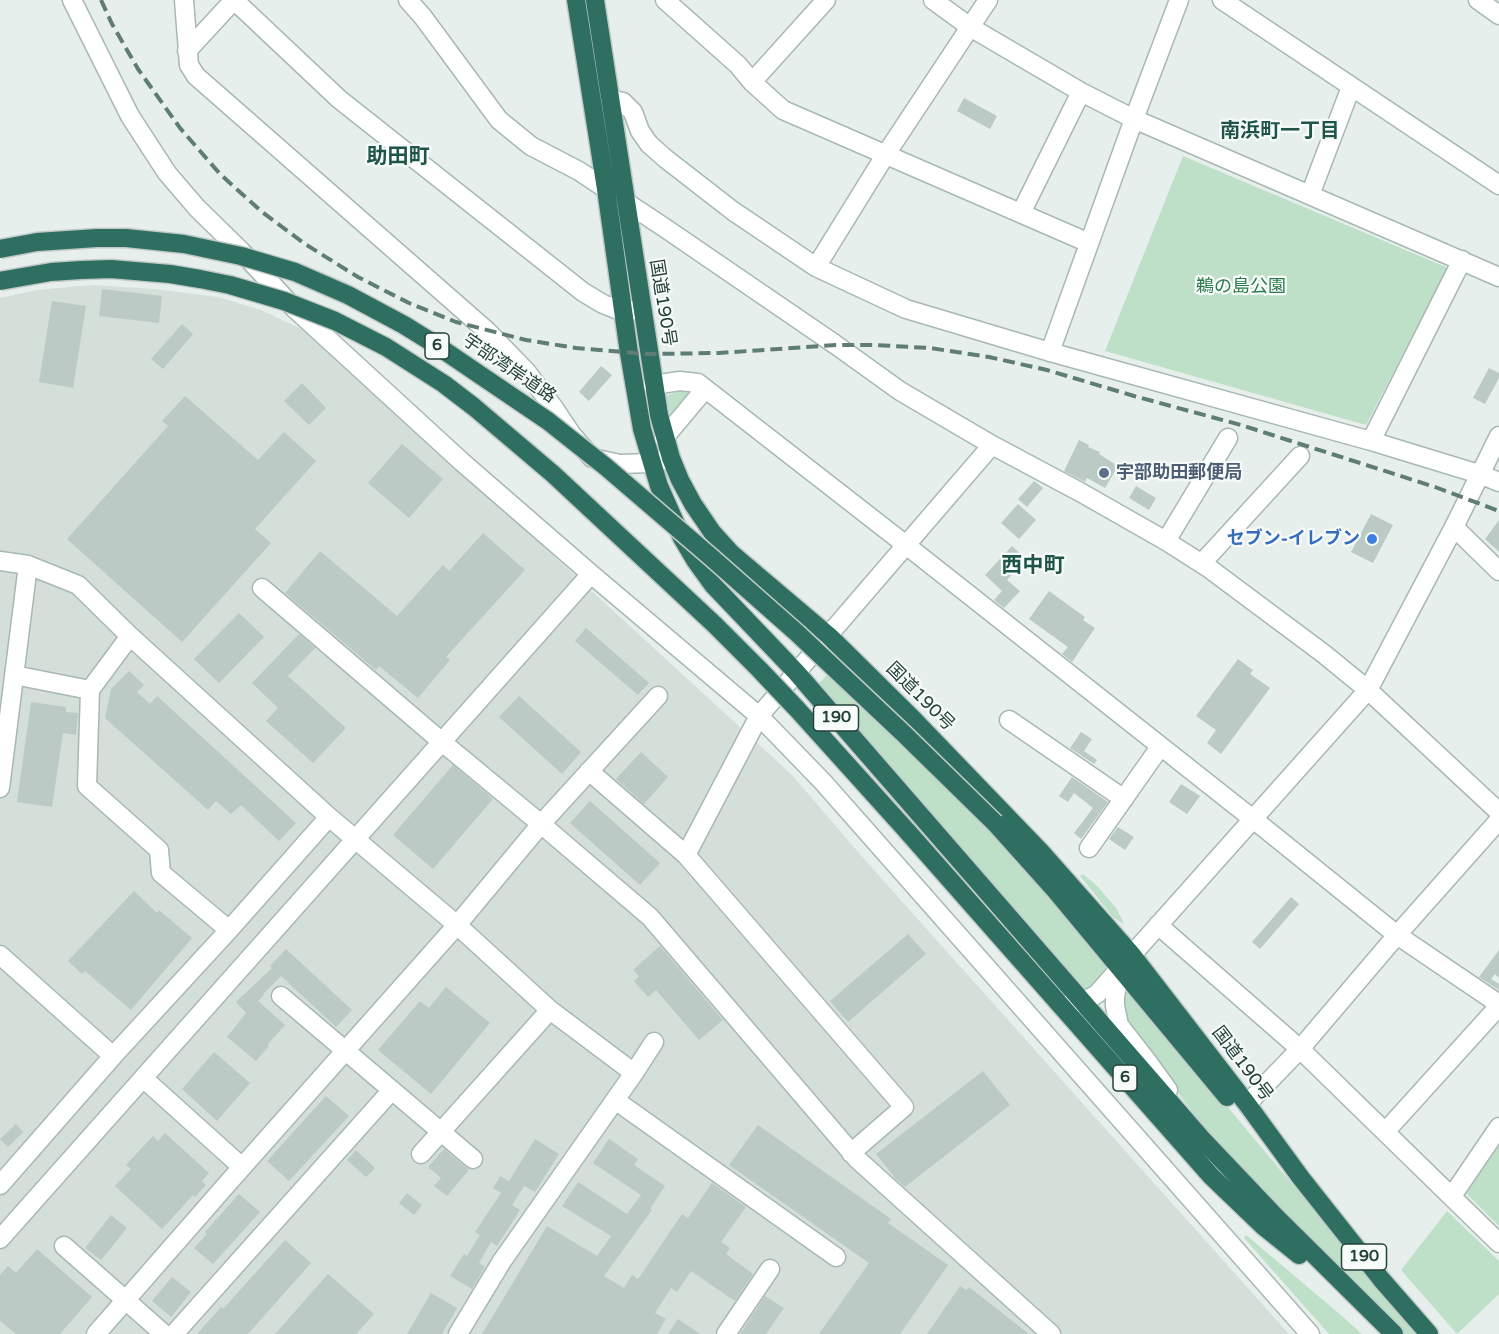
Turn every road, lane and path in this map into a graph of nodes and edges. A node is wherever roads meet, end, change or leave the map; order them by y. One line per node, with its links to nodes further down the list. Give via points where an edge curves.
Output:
1 (72, 0): 57 (street, via 130,116 167,173 197,208 293,307)
2 (184, 0): 17 (street)
3 (234, 0): 17 (street); 36 (street, via 339,99 583,292)
4 (408, 0): 14 (street)
5 (576, 0): 25 (highway, 190)
6 (595, 0): 21 (highway, 国道190号 / 190)
7 (665, 0): 18 (street)
8 (826, 0): 18 (street)
9 (933, 0): 16 (street)
10 (988, 0): 16 (street)
11 (1179, 0): 22 (street)
12 (1222, 0): 19 (street)
13 (1478, 0): 15 (street)
14 (423, 8): 25 (street, via 499,120 531,146)
15 (1499, 15)
16 (970, 27): 20 (street); 23 (street)
17 (187, 51): 47 (street, via 192,70 213,92 495,339 526,371 592,458 620,464)
18 (752, 82): 23 (street, via 783,110)
19 (1352, 87): 24 (street); 26 (street)
20 (1081, 92): 22 (street); 28 (street)
21 (610, 99): 27 (highway, 国道190号 / 190); 32 (street, via 623,102 633,112 649,144 666,159 733,211)
22 (1134, 119): 26 (street); 29 (street)
23 (886, 154): 28 (street); 32 (street)
24 (1499, 184)
25 (606, 189): 27 (street); 36 (highway, 190)
26 (1310, 195): 31 (street)
27 (625, 202): 35 (highway, 国道190号 / 190); 44 (street, via 900,391)
28 (1021, 213): 29 (street)
29 (1089, 243): 37 (street)
30 (0, 249): 86 (highway, 宇部湾岸道路 / 6, bridge, via 97,237 156,240 241,256 348,295 433,343 606,467 797,633 995,824)
31 (1462, 260): 33 (street); 43 (street)
32 (816, 267): 37 (street, via 906,309)
33 (1499, 277)
34 (0, 281): 87 (highway, 6, bridge, via 51,272 111,269 230,285 310,311 361,334 444,384 553,474 759,669)
35 (642, 309): 36 (street); 38 (highway, 国道190号 / 190)
36 (623, 312): 47 (highway, 190)
37 (1050, 351): 43 (street)
38 (653, 385): 39 (street, via 680,381 698,383); 41 (highway, 国道190号 / 190)
39 (705, 389): 41 (street); 52 (street)
40 (1499, 436): 48 (street)
41 (664, 438): 46 (highway, 国道190号 / 190)
42 (1228, 438): 51 (street)
43 (1371, 441): 48 (street)
44 (992, 445): 51 (street); 52 (street)
45 (1300, 456): 54 (street)
46 (671, 459): 47 (street); 60 (highway, 国道190号 / 190, via 693,504 730,553)
47 (651, 463): 61 (highway, 190, via 668,510 695,560 713,585)
48 (1479, 474): 49 (street); 50 (street)
49 (1499, 482)
50 (1454, 527): 56 (street); 64 (street)
51 (1166, 541): 54 (street)
52 (906, 545): 60 (street); 69 (street)
53 (0, 561): 55 (street)
54 (1202, 563): 64 (street)
55 (28, 565): 59 (street, via 78,585); 62 (street)
56 (1499, 571)
57 (591, 574): 66 (street); 68 (street)
58 (262, 588): 68 (street)
59 (130, 636): 63 (street); 74 (street)
60 (829, 636): 61 (street); 86 (highway, 国道190号 / 190, via 1034,844)
61 (796, 672): 66 (street); 89 (highway, 190)
62 (14, 675): 63 (street); 71 (street)
63 (90, 690): 83 (street, via 87,786 159,850 160,873)
64 (1368, 690): 73 (street); 75 (street)
65 (658, 696): 70 (street)
66 (759, 716): 80 (street); 125 (street, via 823,782)
67 (1009, 720): 72 (street)
68 (442, 742): 77 (street); 78 (street)
69 (1160, 747): 72 (street); 75 (street)
70 (589, 771): 77 (street); 80 (street)
71 (0, 788)
72 (1124, 799): 79 (street)
73 (1499, 812)
74 (329, 817): 78 (street); 83 (street)
75 (1253, 819): 82 (street); 84 (street)
76 (1499, 820): 84 (street)
77 (541, 824): 81 (street); 105 (street, via 650,917)
78 (355, 839): 81 (street); 97 (street)
79 (1089, 848)
80 (686, 855): 105 (street, via 904,1107)
81 (457, 925): 91 (street); 94 (street)
82 (1158, 925): 86 (street); 93 (street)
83 (229, 930): 95 (street)
84 (1396, 935): 90 (street); 93 (street)
85 (0, 955): 95 (street)
86 (1126, 961): 89 (street, via 1097,994); 100 (highway, 国道190号 / 190); 104 (street, via 1115,996 1119,1025); 109 (highway, 6, via 1241,1115)
87 (1050, 992): 89 (street, via 1064,1002); 118 (highway, 6, via 1220,1184 1263,1226)
88 (281, 996): 94 (street)
89 (1083, 1002): 104 (highway, 190)
90 (1499, 1005): 103 (street)
91 (550, 1010): 96 (street); 102 (street)
92 (654, 1042): 96 (street)
93 (1300, 1049): 100 (street); 103 (street)
94 (346, 1050): 98 (street); 108 (street)
95 (113, 1056): 110 (street)
96 (634, 1073): 99 (street)
97 (144, 1078): 108 (street); 112 (street)
98 (392, 1090): 102 (street); 121 (street)
99 (615, 1100): 115 (street); 122 (street, via 502,1261)
100 (1247, 1104): 109 (highway, 国道190号 / 190)
101 (1499, 1127): 111 (street)
102 (441, 1132): 106 (street); 107 (street)
103 (1385, 1132): 111 (street)
104 (1201, 1138): 118 (highway, 190)
105 (851, 1153): 124 (street)
106 (421, 1154)
107 (473, 1159)
108 (242, 1167): 117 (street)
109 (1301, 1178): 127 (highway, 国道190号 / 190)
110 (0, 1185)
111 (1452, 1196): 113 (street)
112 (0, 1239)
113 (1499, 1243)
114 (64, 1246): 117 (street)
115 (836, 1257)
116 (770, 1269): 123 (street)
117 (126, 1300): 119 (street); 120 (street)
118 (1363, 1304): 126 (highway, 190)
119 (96, 1334)
120 (164, 1334)
121 (174, 1334)
122 (458, 1334)
123 (726, 1334)
124 (1051, 1334)
125 (1310, 1334)
126 (1394, 1334)
127 (1429, 1334)

